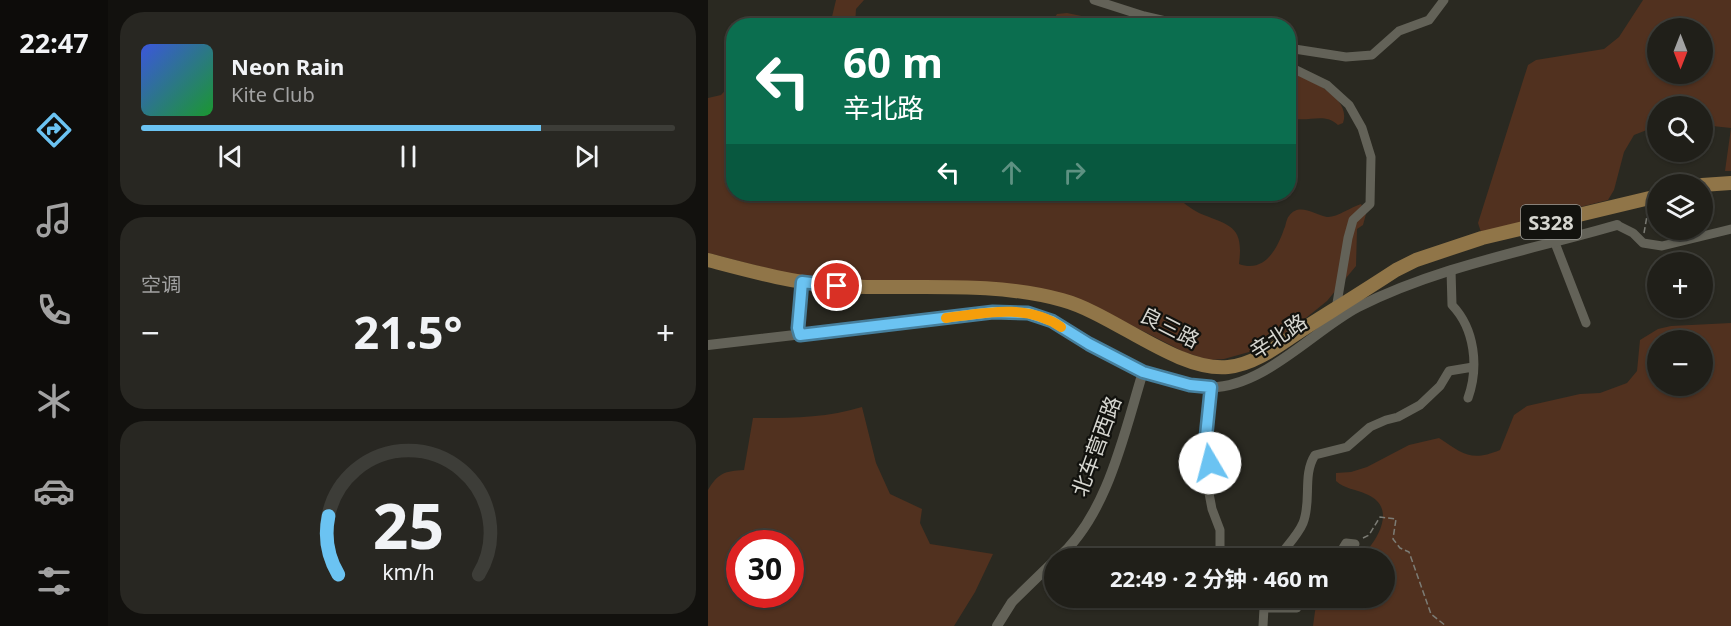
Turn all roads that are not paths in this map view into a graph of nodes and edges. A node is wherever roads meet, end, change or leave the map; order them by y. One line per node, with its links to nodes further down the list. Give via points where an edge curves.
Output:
1 (1094, 0): 3 (street)
2 (1444, 0): 4 (street, via 1429,20 1399,30 1372,54 1346,57)
3 (1153, 18)
4 (1296, 49)
5 (1296, 70): 15 (street, via 1327,85 1349,105 1362,128 1371,157 1370,204 1353,220 1350,229)
6 (1731, 183): 7 (main road)
7 (1713, 184)
8 (1647, 199): 15 (main road, 良三路 / S328, via 1445,250 1396,270)
9 (1617, 225): 10 (street, via 1642,243 1662,246); 11 (street, 辛北路)
10 (1731, 229)
11 (1555, 243): 13 (street, 辛北路); 16 (street)
12 (708, 260): 14 (main road, 良三路 / S328)
13 (1451, 270): 19 (street, via 1452,305 1469,333); 21 (street, 辛北路, via 1356,308 1271,368 1232,384)
14 (802, 282): 15 (main road, 良三路 / S328, via 997,289 1044,295 1088,309 1206,367 1231,367 1250,361); 17 (street)
15 (1336, 309)
16 (1586, 323)
17 (800, 335): 18 (street, 辛北路); 20 (street, 辛北路, via 993,312 1028,313 1052,321)
18 (708, 345)
19 (1473, 367): 22 (street, via 1475,380); 26 (street, via 1449,370 1440,386 1420,405 1370,428 1347,447 1315,455 1308,466 1303,524)
20 (1143, 372): 21 (street, 辛北路); 24 (street, 北车营西路, via 1106,485 1081,531)
21 (1211, 387): 25 (street, via 1205,446 1210,463 1208,488 1220,530)
22 (1468, 398)
23 (1355, 544): 27 (street, via 1346,543)
24 (1067, 548)
25 (1220, 548)
26 (1285, 548)
27 (1343, 548)
28 (1044, 571): 30 (street, via 1012,602)
29 (1262, 608): 31 (street)
30 (997, 626)
31 (1263, 626)

